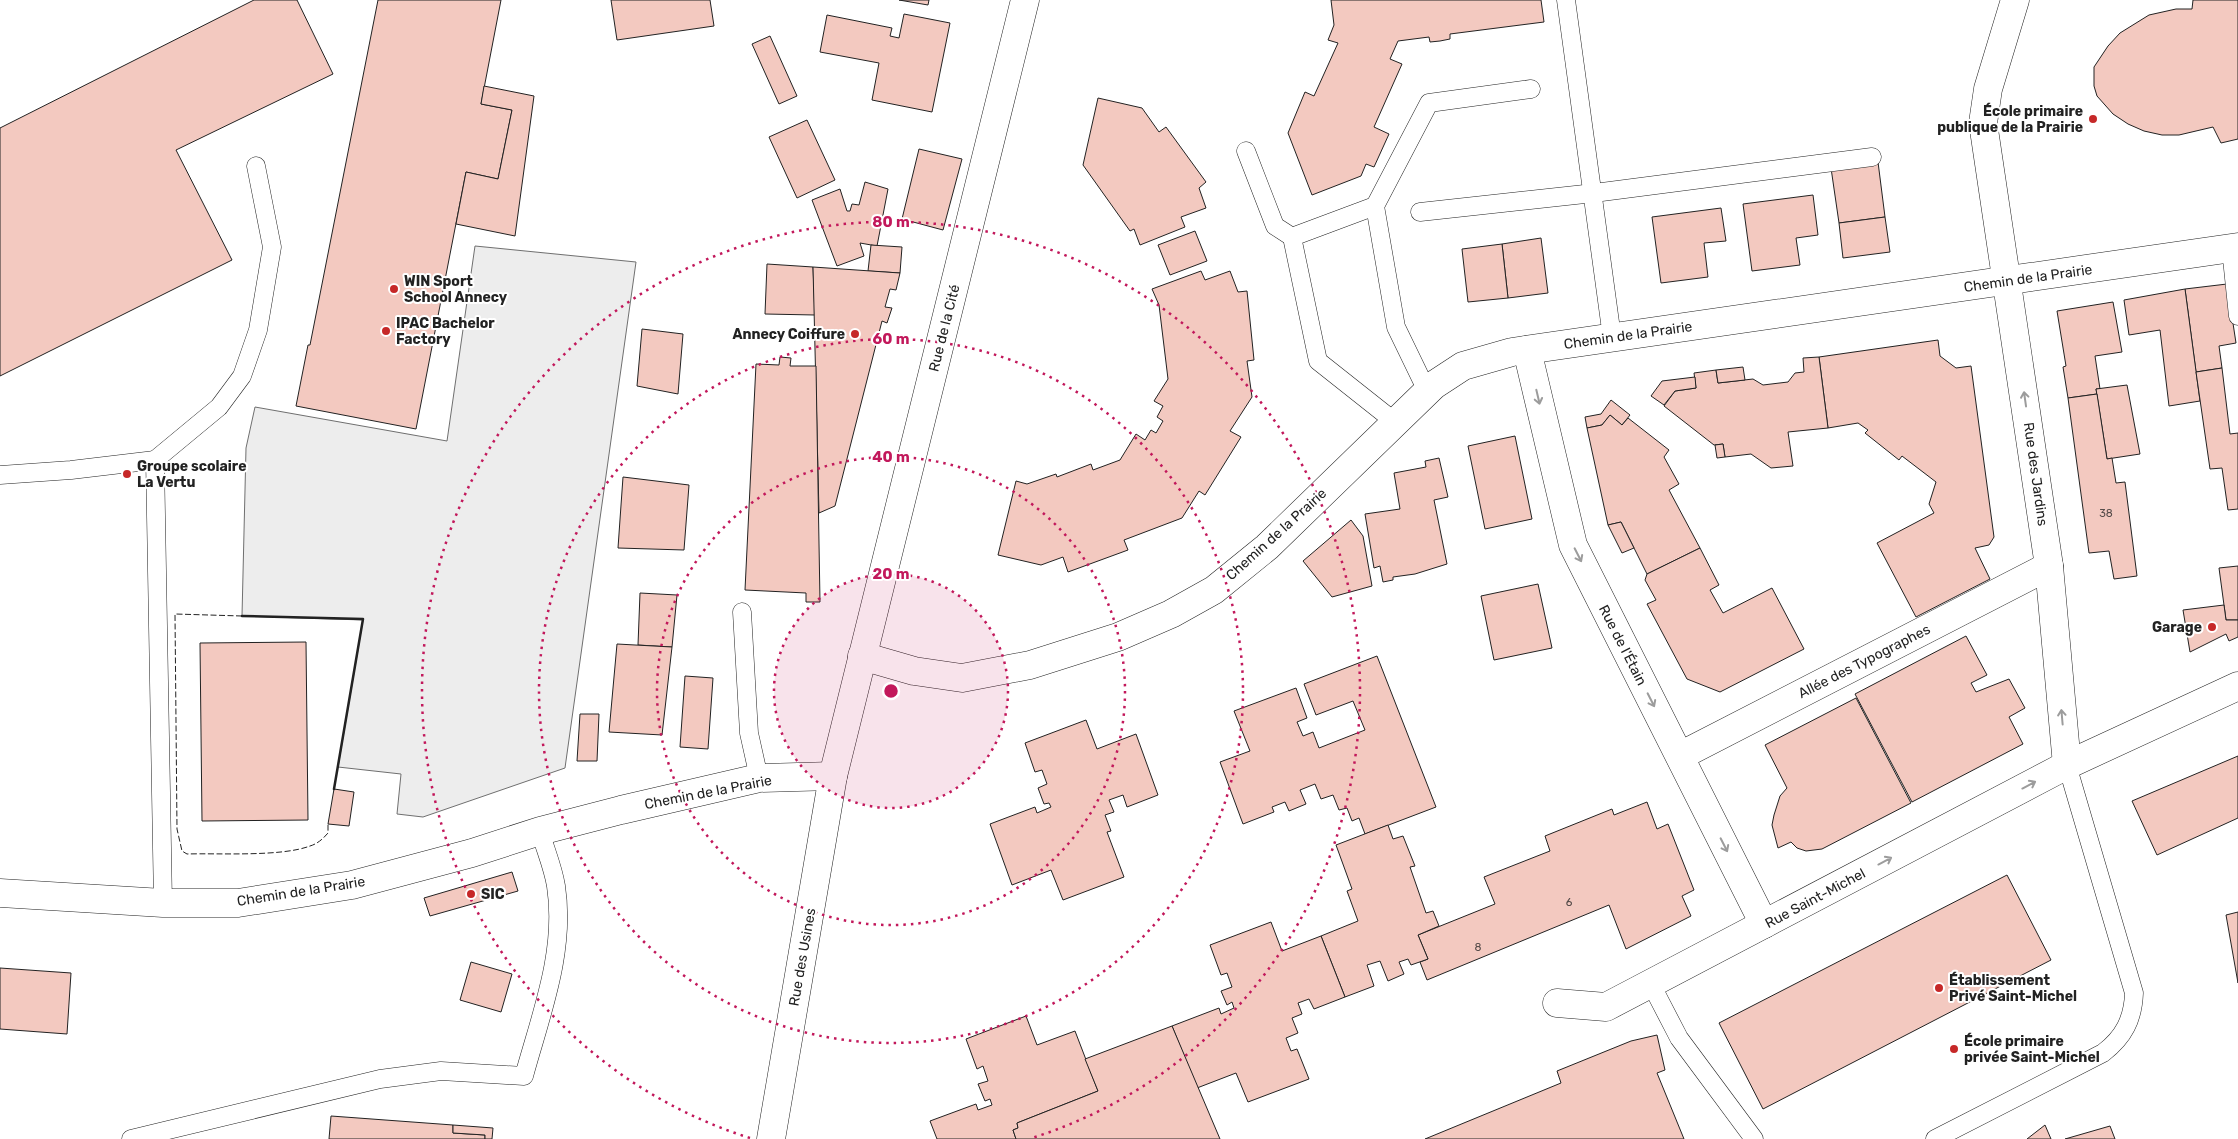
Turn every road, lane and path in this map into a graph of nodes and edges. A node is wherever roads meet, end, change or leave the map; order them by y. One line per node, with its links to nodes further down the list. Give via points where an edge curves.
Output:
1 (1025, 0): 23 (street, Rue de la Cité)
2 (1566, 0): 8 (lane)
3 (2015, 0): 13 (street, Rue des Jardins, via 1988,89 1983,123)
4 (1531, 89): 9 (lane, via 1429,102)
5 (1246, 151): 11 (lane, via 1274,226)
6 (1872, 157): 8 (lane)
7 (256, 166): 19 (lane, via 272,248 258,330 242,376 220,408)
8 (1594, 193): 10 (lane); 15 (lane)
9 (1375, 206): 11 (lane); 17 (lane, via 1396,328)
10 (1420, 212)
11 (1292, 237): 18 (lane, via 1318,361)
12 (2234, 248): 13 (street, Chemin de la Prairie); 14 (lane)
13 (2008, 281): 15 (street, Chemin de la Prairie); 21 (street, Rue des Jardins, one-way to 13)
14 (2238, 316)
15 (1612, 337): 16 (street, Chemin de la Prairie)
16 (1527, 350): 17 (street, Chemin de la Prairie, via 1464,366); 25 (street, Rue de l'Étain, one-way to 25, via 1573,545)
17 (1427, 391): 18 (street, Chemin de la Prairie)
18 (1395, 422): 23 (street, Chemin de la Prairie, via 1267,547 1214,590 1118,637 1030,665 962,678 914,670)
19 (155, 460): 20 (lane); 31 (lane)
20 (0, 475)
21 (2049, 566): 25 (street, Allée des Typographes); 26 (street, Rue des Jardins, one-way to 21)
22 (742, 612): 28 (lane, via 749,733)
23 (862, 656): 27 (street)
24 (2238, 686): 26 (street)
25 (1680, 756): 32 (street, Rue de l'Étain, one-way to 32)
26 (2067, 766): 32 (street, Rue Saint-Michel, one-way to 26); 38 (lane, via 2134,993 2134,1007 2123,1034 2103,1053)
27 (834, 776): 28 (street, Chemin de la Prairie); 36 (street, Rue des Usines)
28 (759, 778): 29 (street, Chemin de la Prairie)
29 (540, 831): 31 (street, Chemin de la Prairie, via 352,886 238,903); 35 (lane, via 556,884 558,939 550,986 524,1076 441,1071 380,1079)
30 (0, 893): 31 (street, Chemin de la Prairie)
31 (163, 903)
32 (1764, 924): 33 (street, Rue Saint-Michel)
33 (1651, 984): 34 (street, Rue Saint-Michel, via 1606,1007); 37 (lane, via 1679,1038)
34 (1557, 1003)
35 (131, 1139)
36 (771, 1139)
37 (1754, 1139)
38 (1935, 1139)

